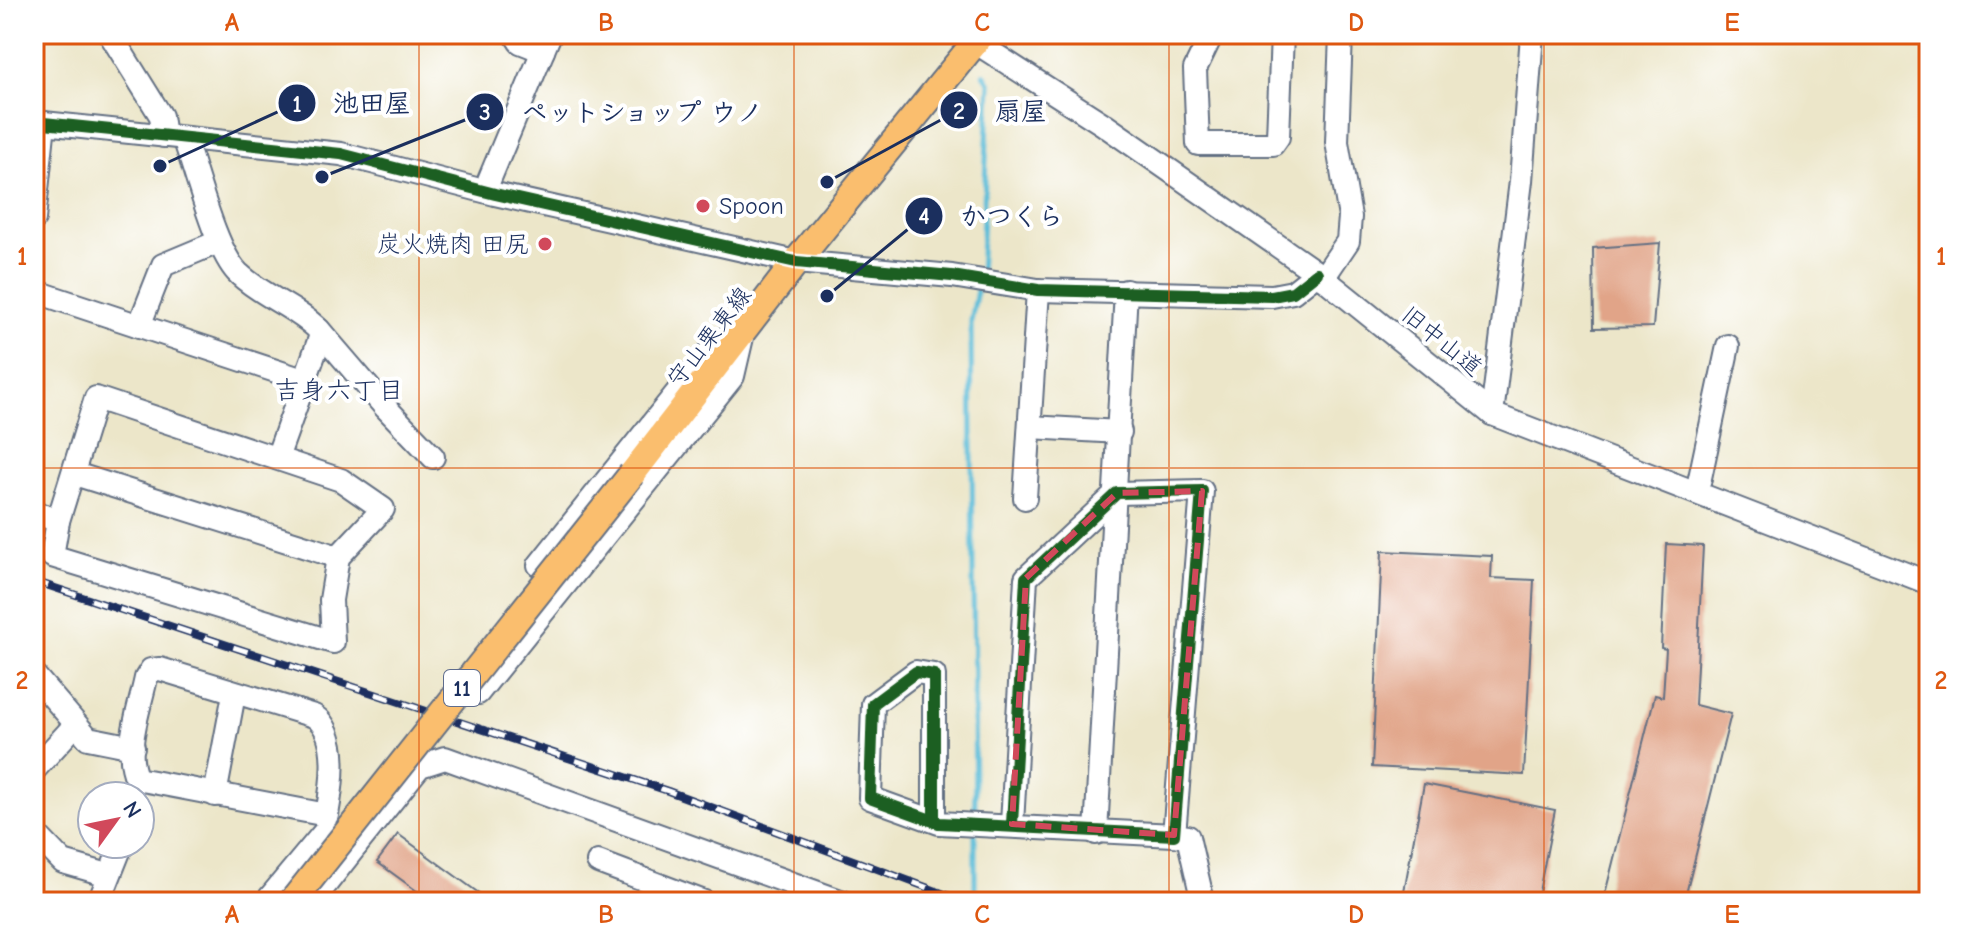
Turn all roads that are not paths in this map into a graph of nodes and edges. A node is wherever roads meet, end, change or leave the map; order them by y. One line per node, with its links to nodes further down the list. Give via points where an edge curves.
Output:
1 (110, 34): 10 (street)
2 (515, 34): 8 (street, via 520,42)
3 (1212, 34): 4 (street, via 1195,69 1198,144 1273,144 1278,137)
4 (1282, 34)
5 (1341, 34): 15 (street, via 1337,142 1350,217 1348,241)
6 (1532, 34): 24 (street, via 1521,181)
7 (971, 37): 14 (main road, 守山栗東線 / 11); 15 (street, 旧中山道)
8 (547, 43): 11 (street)
9 (39, 123): 10 (street); 12 (street)
10 (174, 137): 11 (street, via 341,154); 13 (street)
11 (485, 190): 14 (street)
12 (34, 219)
13 (218, 242): 19 (street, via 163,265); 20 (street, via 238,273)
14 (796, 262): 16 (street); 21 (main road, 守山栗東線 / 11)
15 (1320, 275): 18 (street, via 1293,292 1272,296); 24 (street, 旧中山道)
16 (1038, 290): 18 (street); 25 (street)
17 (34, 291): 19 (street)
18 (1126, 291): 26 (street)
19 (139, 326): 23 (street)
20 (319, 330): 23 (street); 27 (street)
21 (742, 332): 37 (street, via 733,376); 37 (street, via 719,340 539,565); 58 (main road, 守山栗東線 / 11, bridge)
22 (1728, 346): 30 (street)
23 (303, 380): 28 (street)
24 (1492, 414): 30 (street, 旧中山道)
25 (1030, 427): 26 (street); 32 (street)
26 (1120, 432): 31 (street)
27 (433, 457)
28 (277, 458): 29 (street, via 96,398); 35 (street, via 341,480 383,509)
29 (75, 474): 34 (street); 35 (street)
30 (1697, 492): 36 (street, 旧中山道)
31 (1117, 493): 47 (street, via 1026,578); 49 (street); 50 (street, via 1202,491)
32 (1025, 498)
33 (34, 512): 34 (street)
34 (58, 521): 35 (street, via 52,556 333,642 331,600)
35 (338, 557)
36 (1929, 583)
37 (565, 585): 39 (street)
38 (34, 675): 41 (street)
39 (478, 693)
40 (234, 694): 42 (street, via 151,670); 44 (street); 46 (street, via 325,723 330,738)
41 (75, 725): 42 (street, via 88,738); 43 (street)
42 (133, 747): 44 (street, via 137,779)
43 (34, 770)
44 (215, 795): 46 (street)
45 (934, 821): 45 (street, via 934,675 916,672 873,704 870,798); 47 (street)
46 (326, 822): 51 (street); 57 (street)
47 (1012, 824): 49 (street)
48 (34, 832): 54 (street, via 63,862)
49 (1096, 833): 50 (street)
50 (1174, 835): 62 (street, via 1188,837)
51 (356, 846): 55 (street, via 420,766 445,758); 59 (street)
52 (115, 860): 54 (street)
53 (598, 862): 60 (street)
54 (108, 875): 56 (street)
55 (798, 894): 61 (street)
56 (99, 902)
57 (266, 902)
58 (292, 902)
59 (312, 902)
60 (704, 902)
61 (843, 902)
62 (1203, 902)

